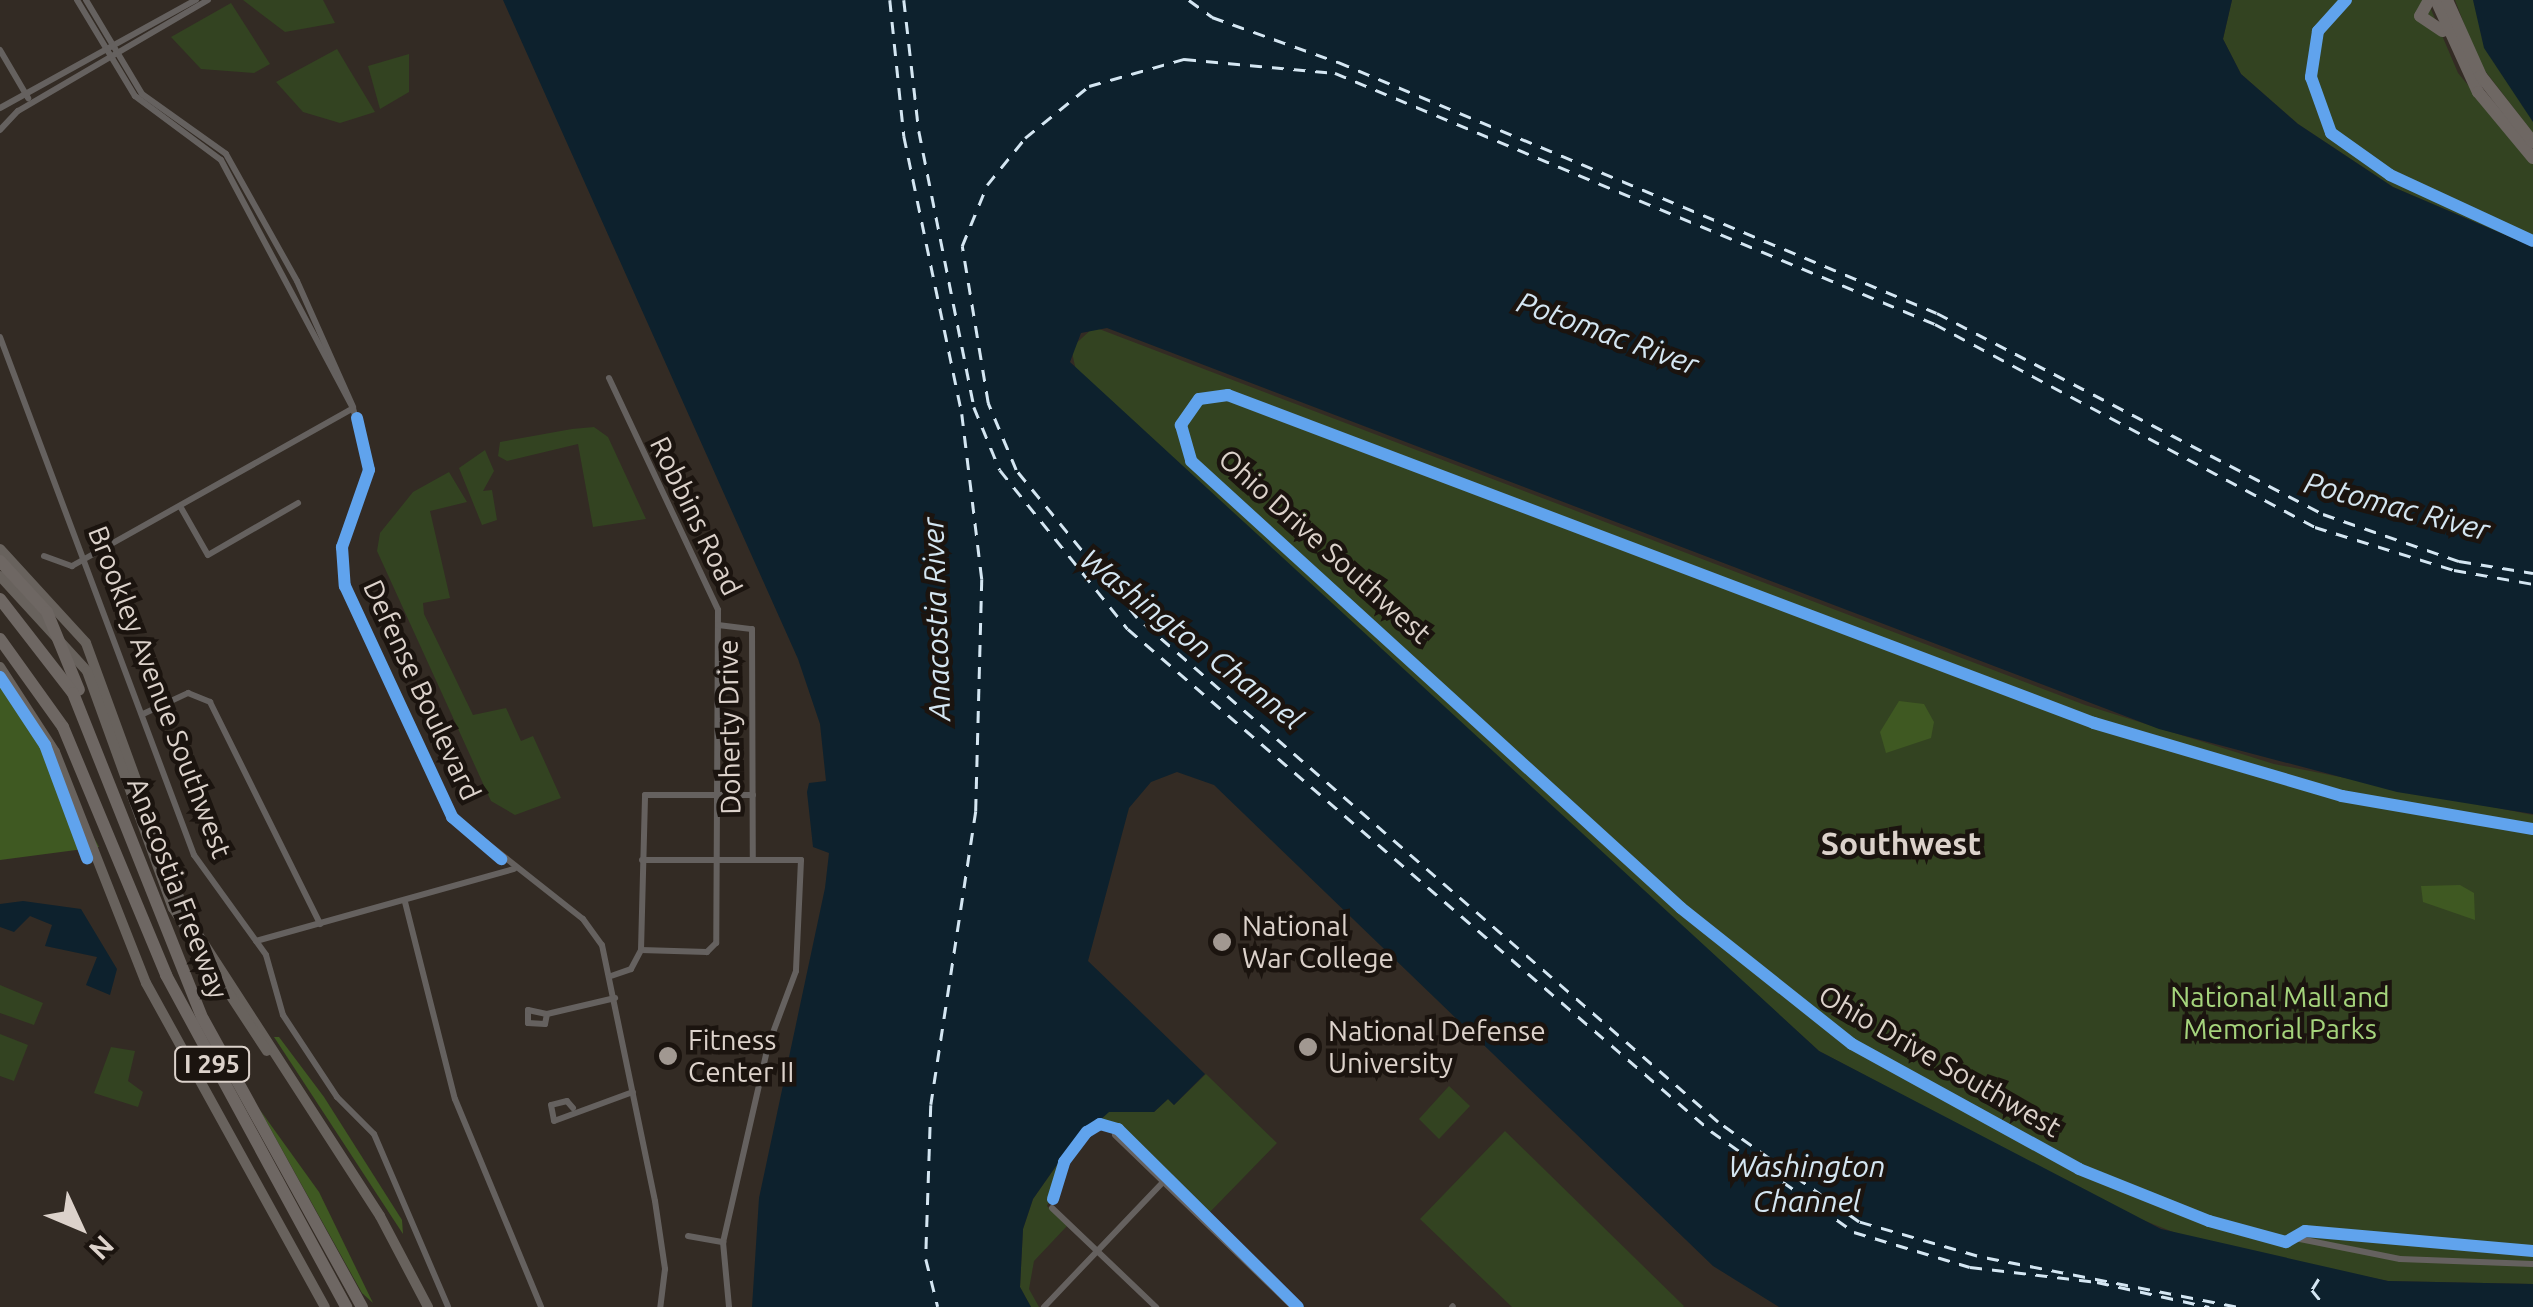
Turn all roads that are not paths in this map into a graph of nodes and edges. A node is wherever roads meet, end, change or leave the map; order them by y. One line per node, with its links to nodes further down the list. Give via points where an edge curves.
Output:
1 (77, 0): 10 (street)
2 (86, 0): 10 (street)
3 (170, 0): 8 (street)
4 (196, 0): 8 (street)
5 (208, 0): 8 (street)
6 (2432, 0): 11 (highway); 11 (highway, via 2420,16 2436,24)
7 (2447, 0): 15 (highway, via 2482,76)
8 (178, 14): 10 (street)
9 (0, 50): 12 (street)
10 (111, 53): 12 (street); 19 (street, Defense Boulevard, via 134,96 221,160)
11 (2458, 56): 16 (highway)
12 (29, 99): 13 (street); 14 (street)
13 (0, 108)
14 (0, 130)
15 (2533, 142)
16 (2533, 158)
17 (0, 337): 24 (street, Brookley Avenue Southwest)
18 (609, 378): 28 (street, Robbins Road, via 693,570 715,600)
19 (353, 408): 21 (street); 40 (street, Defense Boulevard, via 369,464 342,547 345,586 450,814)
20 (298, 504): 21 (street, via 208,555)
21 (180, 506): 24 (street)
22 (0, 549): 49 (main road, via 86,642 182,907)
23 (44, 556): 24 (street, via 62,568)
24 (86, 558): 32 (street, Brookley Avenue Southwest)
25 (0, 561): 42 (highway, via 54,626)
26 (0, 576): 49 (main road, via 90,676 181,924)
27 (0, 599): 42 (highway, Anacostia Freeway / I 295, via 50,654 77,701)
28 (718, 625): 33 (street, Robbins Road); 34 (street, Doherty Drive, via 752,628)
29 (0, 639): 35 (highway, Anacostia Freeway / I 295, via 59,719)
30 (0, 651): 35 (highway, via 52,720)
31 (0, 667): 61 (main road, via 51,744 150,990)
32 (144, 714): 43 (street, via 188,694 210,702); 44 (street, Brookley Avenue Southwest, via 204,876)
33 (716, 794): 34 (street); 37 (street, Robbins Road); 39 (street, via 645,795)
34 (753, 795): 38 (street, Doherty Drive)
35 (98, 812): 62 (highway, Anacostia Freeway / I 295, via 175,992)
36 (2533, 830): 56 (street, Ohio Drive Southwest, via 2342,796 2094,723 1228,395 1199,400 1183,417 1180,440 1190,461 1801,1010 2100,1179 2209,1221)
37 (716, 858): 38 (street); 39 (street); 45 (street, Robbins Road, via 715,946)
38 (753, 859): 57 (street, via 800,860 799,944)
39 (642, 860): 45 (street)
40 (514, 869): 41 (street); 46 (street, Defense Boulevard, via 593,930)
41 (405, 902): 43 (street); 66 (street, via 455,1098)
42 (162, 918): 63 (highway, Anacostia Freeway / I 295, via 218,1051)
43 (320, 924): 44 (street)
44 (256, 940): 65 (street, Brookley Avenue Southwest, via 283,1015 338,1098 374,1134)
45 (641, 950): 46 (street, via 631,970)
46 (611, 976): 47 (street, Defense Boulevard)
47 (615, 998): 48 (street); 50 (street, Defense Boulevard)
48 (547, 1014)
49 (283, 1071): 64 (main road, via 387,1226)
50 (633, 1092): 51 (street); 67 (street, Defense Boulevard, via 664,1258)
51 (573, 1108)
52 (1114, 1135): 53 (street)
53 (1163, 1182): 58 (street); 71 (street)
54 (1052, 1208): 58 (street)
55 (688, 1236): 57 (street)
56 (2295, 1238): 59 (street, Ohio Drive Southwest, via 2305,1231); 60 (street, Ohio Drive Southwest, via 2400,1259)
57 (723, 1242): 68 (street)
58 (1097, 1250): 69 (street); 70 (street)
59 (2533, 1252)
60 (2533, 1264)
61 (325, 1307)
62 (346, 1307)
63 (362, 1307)
64 (428, 1307)
65 (448, 1307)
66 (541, 1307)
67 (660, 1307)
68 (728, 1307)
69 (1044, 1307)
70 (1156, 1307)
71 (1293, 1307)

